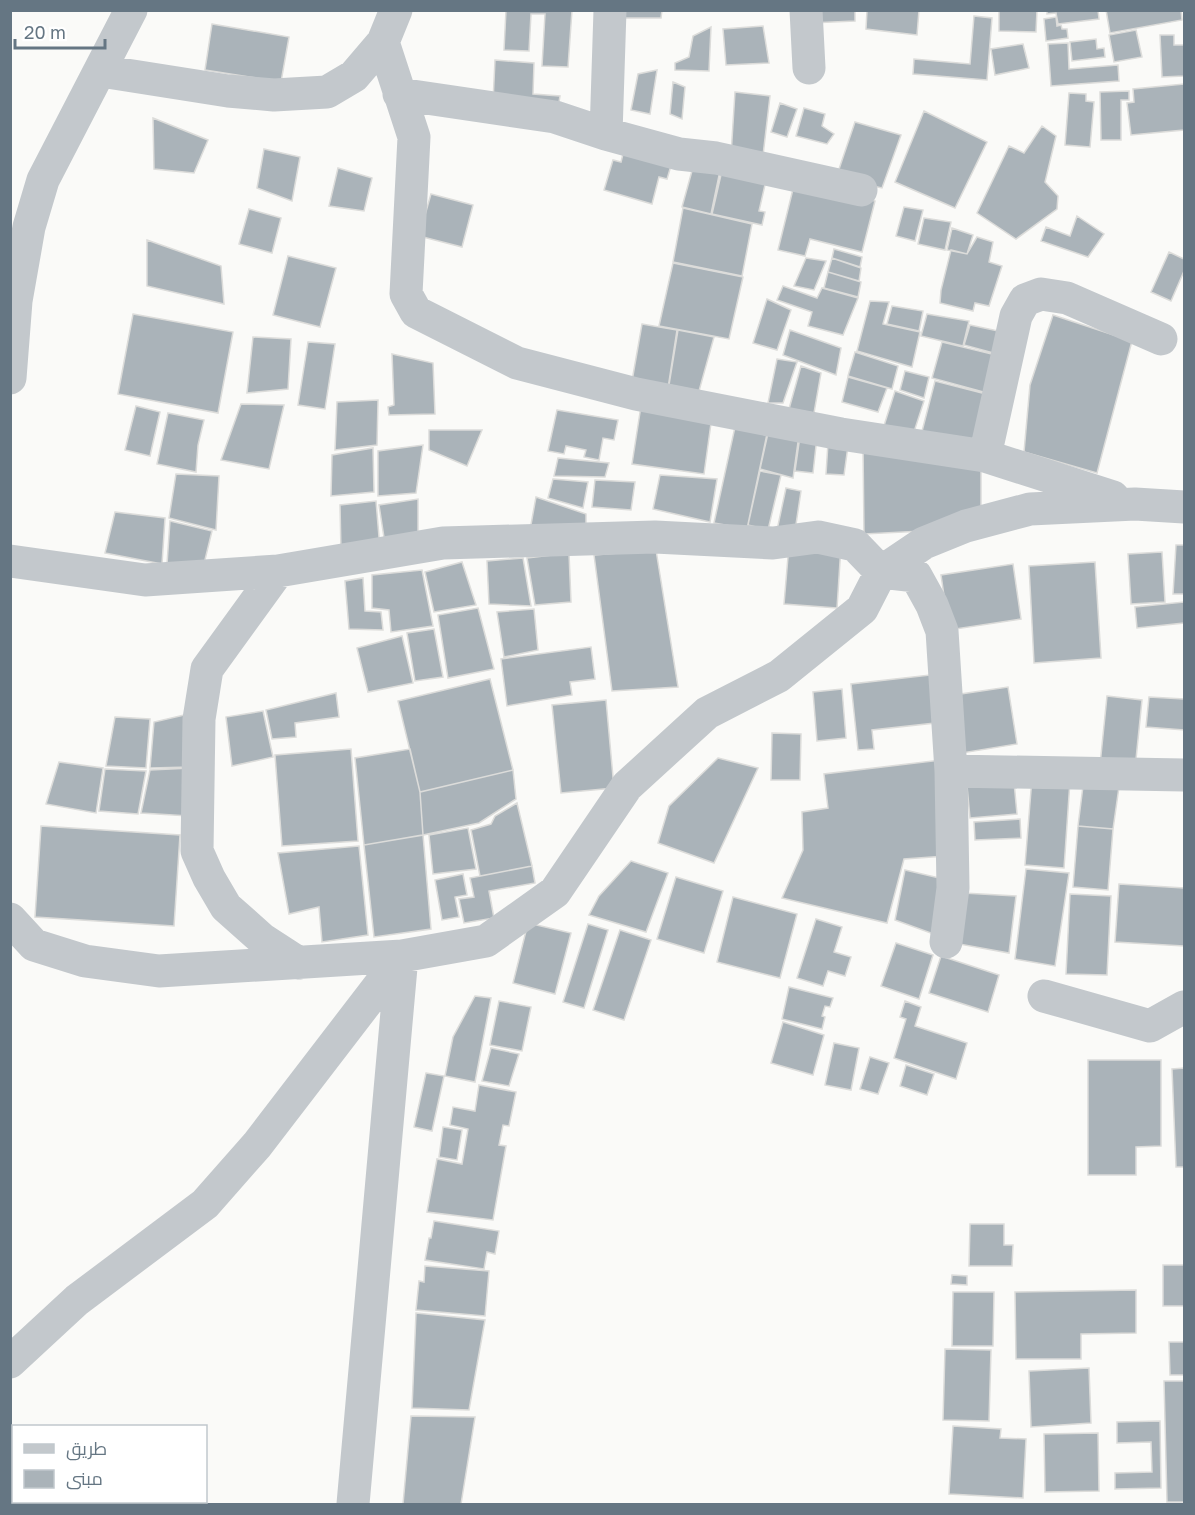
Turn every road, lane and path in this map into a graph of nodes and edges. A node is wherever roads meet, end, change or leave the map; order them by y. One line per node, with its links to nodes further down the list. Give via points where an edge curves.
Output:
1 (131, 10): 7 (street)
2 (396, 10): 5 (street)
3 (610, 10): 9 (street)
4 (806, 10): 6 (street)
5 (383, 42): 7 (street, via 354,76 327,92 274,95 228,91); 8 (street)
6 (809, 68)
7 (101, 71): 12 (street, via 44,180 29,227 16,301)
8 (399, 94): 9 (street, via 555,117); 13 (street, via 414,137 406,294 416,312 517,363 603,386 841,434)
9 (606, 135): 10 (street)
10 (861, 190)
11 (1161, 339): 13 (street, via 1067,298 1041,294 1025,300 1016,316)
12 (10, 378)
13 (985, 456): 14 (street)
14 (1135, 504): 15 (street); 18 (street, via 1030,509 966,526 924,543)
15 (1185, 507)
16 (10, 561): 17 (street, via 145,580)
17 (279, 571): 18 (street, via 443,543 655,537 773,543 818,537 855,545); 24 (street, via 207,669 199,719 197,851 226,907 262,939)
18 (881, 572): 19 (street, via 916,576 942,631); 23 (street, via 862,609 779,676 707,713 627,786 555,891 486,940)
19 (951, 771): 20 (street); 22 (street, via 954,888)
20 (1185, 775)
21 (10, 919): 24 (street, via 34,945 85,961 159,971)
22 (946, 942)
23 (402, 956): 24 (street); 27 (street, via 257,1145 205,1204 77,1300); 28 (street)
24 (299, 963)
25 (1044, 996): 26 (street, via 1150,1026)
26 (1185, 1007)
27 (10, 1362)
28 (353, 1504)

